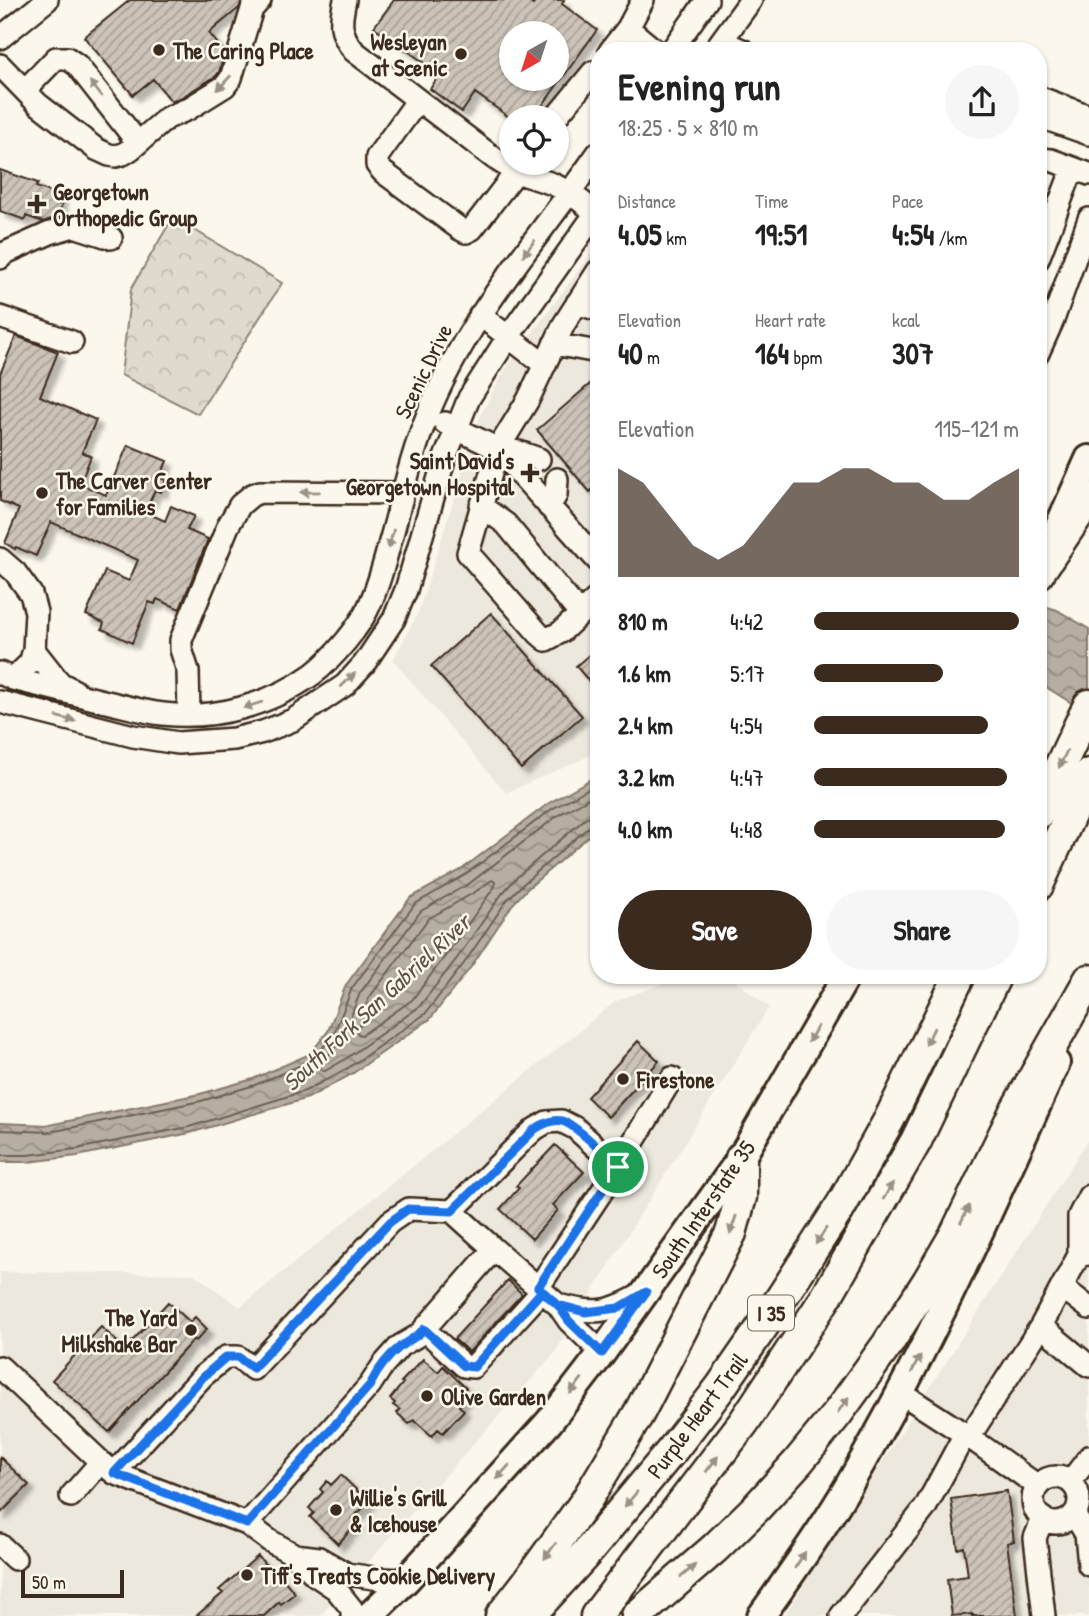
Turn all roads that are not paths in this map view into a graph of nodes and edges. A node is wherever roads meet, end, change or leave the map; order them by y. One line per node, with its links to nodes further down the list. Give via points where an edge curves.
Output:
1 (47, 0): 8 (street)
2 (260, 0): 22 (street, one-way to 22, via 252,9 225,86 167,118)
3 (345, 0): 16 (street, via 344,40)
4 (643, 0): 7 (street)
5 (708, 0): 11 (street)
6 (751, 0): 12 (street)
7 (628, 28): 9 (street); 10 (street)
8 (0, 38)
9 (617, 42)
10 (645, 42)
11 (678, 42)
12 (720, 42)
13 (0, 65): 15 (street)
14 (590, 76): 18 (street)
15 (24, 90): 22 (street, via 102,153 123,154); 22 (street, one-way to 15, via 67,58 56,58)
16 (418, 100): 23 (street); 27 (street, via 377,157 383,172 466,232)
17 (1047, 100): 19 (street)
18 (566, 105)
19 (1089, 116)
20 (1047, 119): 21 (street)
21 (1089, 135)
22 (138, 143)
23 (499, 160)
24 (1047, 160): 26 (street)
25 (590, 164): 29 (street, Scenic Drive)
26 (1081, 171): 34 (street)
27 (513, 175)
28 (535, 175): 29 (street)
29 (570, 193): 30 (street); 40 (street, Scenic Drive, one-way to 40)
30 (590, 207)
31 (1089, 219): 39 (street)
32 (590, 223): 42 (street)
33 (111, 238): 35 (street, via 74,226)
34 (1047, 240)
35 (0, 258)
36 (590, 283): 37 (street)
37 (577, 303): 38 (street); 44 (street)
38 (590, 307)
39 (1047, 310)
40 (480, 315): 42 (street); 47 (street, Scenic Drive)
41 (0, 317): 43 (street)
42 (508, 337): 46 (street); 48 (street, via 469,398)
43 (72, 342)
44 (554, 344): 45 (street); 46 (street)
45 (590, 351)
46 (545, 365): 49 (street)
47 (428, 414): 48 (street); 53 (street, Scenic Drive)
48 (457, 428): 49 (street); 66 (street, one-way to 48, via 178,743 234,739 293,720 345,685 365,664 394,619)
49 (498, 449): 50 (street); 55 (street); 56 (street)
50 (539, 459)
51 (1089, 459): 58 (main road)
52 (558, 479): 56 (street)
53 (403, 493): 68 (street, Scenic Drive, one-way to 68, via 369,607 334,655 314,674 266,700 245,708); 68 (street, one-way to 68, via 260,492 240,505 181,640 188,671)
54 (1089, 498): 60 (highway)
55 (481, 506): 62 (street, via 506,524); 62 (street, via 468,553 539,634 546,640)
56 (549, 508): 57 (street)
57 (590, 552)
58 (1047, 554)
59 (0, 559): 63 (street, via 30,594 36,612)
60 (1047, 561)
61 (590, 605): 62 (street)
62 (580, 614)
63 (34, 650): 64 (street, via 30,663); 65 (street, via 60,683)
64 (7, 676): 65 (street, Scenic Drive)
65 (86, 697): 68 (street, Scenic Drive)
66 (0, 702)
67 (1089, 705): 70 (highway, one-way to 70)
68 (189, 715)
69 (1089, 774): 71 (highway)
70 (1047, 794)
71 (1047, 866)
72 (1089, 980): 110 (highway, one-way to 72, via 756,1508 837,1414 887,1345 956,1233 1014,1113)
73 (842, 984): 78 (main road, South Interstate 35, one-way to 78)
74 (956, 984): 108 (highway, Purple Heart Trail / I 35, one-way to 108, via 890,1120 765,1323 673,1449)
75 (992, 984): 109 (highway, Purple Heart Trail / I 35, one-way to 75, via 744,1422 825,1299 916,1141)
76 (1089, 988): 93 (main road, one-way to 76, via 981,1231)
77 (672, 1079): 79 (street)
78 (741, 1158): 85 (main road, South Interstate 35); 107 (highway, one-way to 107, via 741,1197 730,1233 639,1413 586,1501)
79 (618, 1167): 81 (street, via 575,1128 561,1121 547,1122); 86 (street)
80 (1089, 1196): 83 (street, via 1079,1216)
81 (452, 1211): 82 (street); 96 (street, via 408,1209 390,1222 253,1368 238,1357 226,1357)
82 (494, 1249): 86 (street); 89 (street)
83 (1084, 1254): 84 (street)
84 (1062, 1287): 87 (street); 88 (street)
85 (646, 1292): 86 (street, via 619,1308 585,1312); 90 (main road, South Interstate 35)
86 (546, 1295): 89 (street, via 474,1367 464,1366); 90 (street)
87 (1089, 1308)
88 (1041, 1326): 91 (street); 94 (street)
89 (424, 1329): 102 (street, via 400,1346)
90 (602, 1353): 105 (main road, South Interstate 35, one-way to 105, via 549,1422)
91 (1089, 1366)
92 (0, 1367): 96 (street)
93 (901, 1393): 94 (street); 111 (main road, one-way to 93, via 849,1486)
94 (967, 1435): 98 (street); 112 (street, via 925,1508)
95 (1089, 1457): 97 (street)
96 (108, 1468): 99 (street); 102 (street)
97 (1070, 1482): 98 (street, via 1050,1478); 100 (street, via 1079,1501)
98 (1038, 1486): 101 (street, via 1034,1507)
99 (71, 1496)
100 (1074, 1514): 101 (street, via 1056,1523); 104 (street, via 1086,1534)
101 (1043, 1518): 113 (street, via 1035,1538)
102 (247, 1524): 103 (street)
103 (295, 1555): 105 (street, via 319,1558 348,1574); 106 (street, via 336,1589 352,1609)
104 (1089, 1564)
105 (406, 1580): 106 (main road, South Interstate 35)
106 (367, 1615)
107 (501, 1616)
108 (529, 1616)
109 (596, 1616)
110 (637, 1616)
111 (761, 1616)
112 (841, 1616)
113 (1044, 1616)

